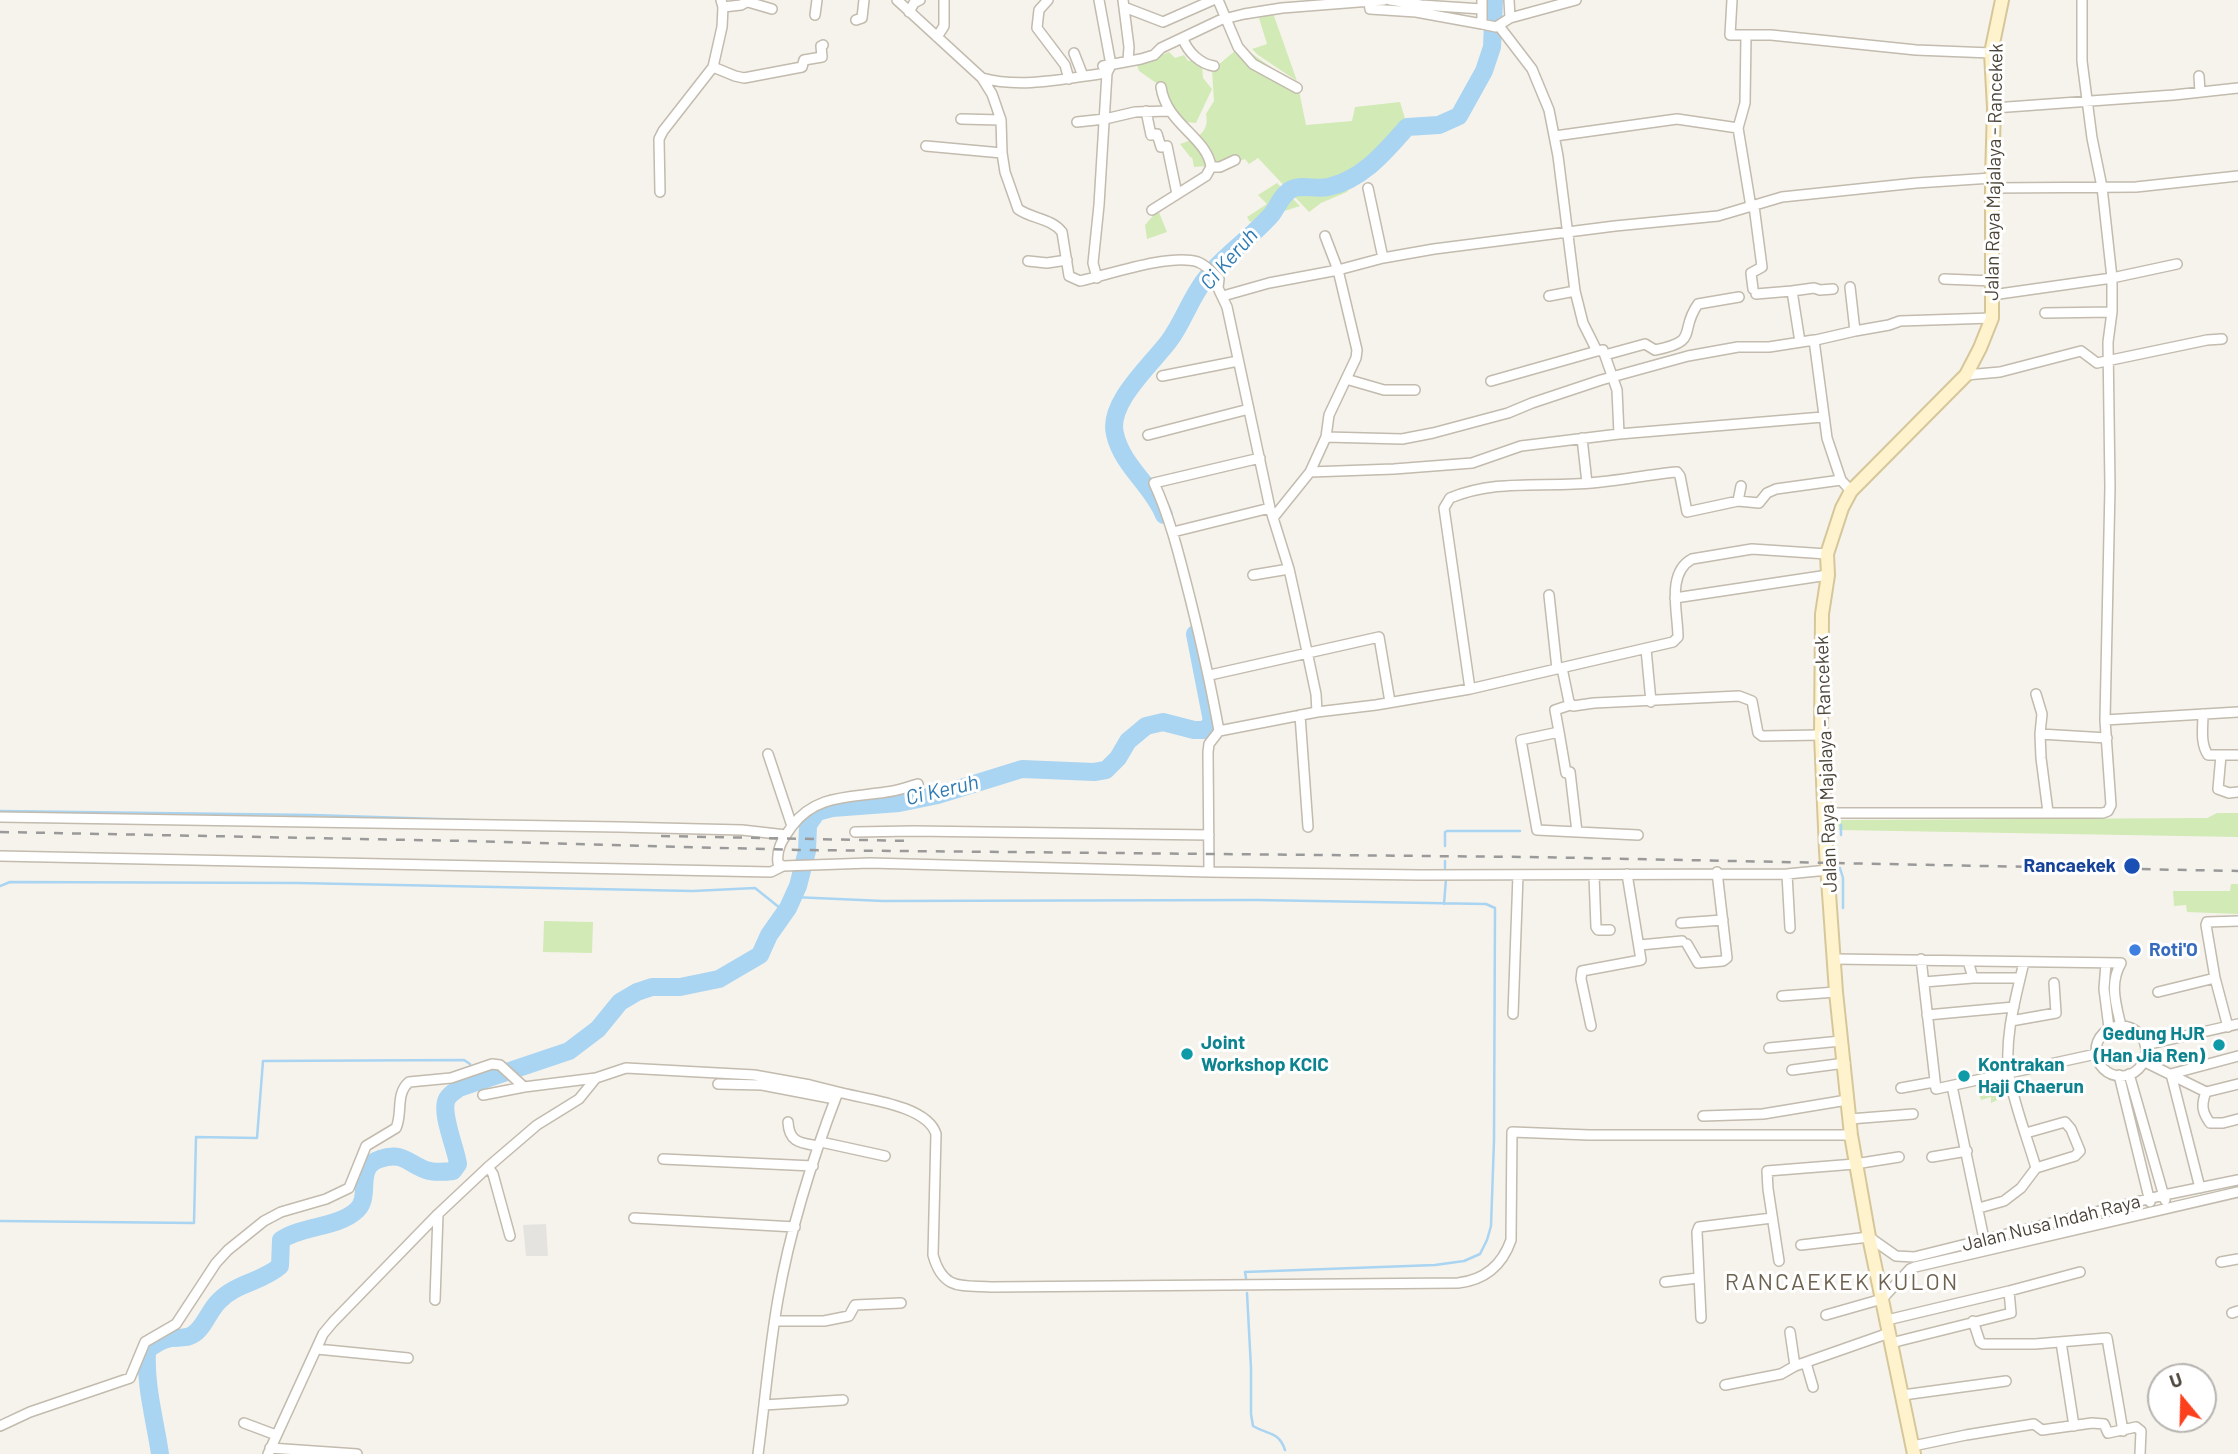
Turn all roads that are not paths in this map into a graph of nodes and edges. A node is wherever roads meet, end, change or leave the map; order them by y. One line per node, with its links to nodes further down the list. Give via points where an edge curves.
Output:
1 (817, 0): 24 (street)
2 (864, 0): 26 (street, via 862,18)
3 (897, 0): 20 (street)
4 (944, 0): 30 (street)
5 (1048, 0): 42 (street, via 1039,10 1037,27)
6 (1099, 0): 39 (street)
7 (1182, 0): 23 (street)
8 (1216, 0): 23 (street); 27 (street)
9 (1384, 0): 21 (street)
10 (1390, 0): 19 (street, via 1420,5)
11 (1509, 0): 25 (street)
12 (1576, 0): 25 (street)
13 (1732, 0): 31 (street, via 1730,35)
14 (2003, 0): 35 (main road, Jalan Raya Majalaya - Rancekek)
15 (2082, 0): 48 (street, via 2082,61)
16 (749, 1): 17 (street); 22 (street)
17 (722, 4): 38 (street)
18 (1123, 4): 23 (street, via 1160,23); 36 (street)
19 (1482, 4): 28 (street)
20 (914, 5): 30 (street)
21 (1369, 5): 27 (street, via 1282,8); 28 (street)
22 (772, 9)
23 (1184, 13)
24 (815, 15)
25 (1510, 18): 29 (street)
26 (856, 20)
27 (1227, 23): 32 (street); 45 (street, via 1238,47 1253,64)
28 (1483, 25): 29 (street)
29 (1497, 27): 57 (street, via 1532,69)
30 (939, 34): 43 (street)
31 (1745, 36): 35 (street); 56 (street, via 1745,103)
32 (1185, 43): 36 (street); 37 (street, via 1205,64)
33 (823, 45): 38 (street, via 822,57 804,60 802,67 744,78)
34 (1074, 53): 40 (street)
35 (1991, 53): 49 (main road, Jalan Raya Majalaya - Rancekek)
36 (1128, 60): 39 (street)
37 (1214, 66)
38 (713, 67): 66 (street, via 659,139)
39 (1108, 68): 40 (street); 53 (street)
40 (1082, 73): 42 (street)
41 (2199, 76): 47 (street)
42 (1069, 77): 43 (street, via 1011,83)
43 (982, 78): 54 (street)
44 (1161, 87): 51 (street)
45 (1297, 88)
46 (2238, 88): 47 (street)
47 (2200, 92): 48 (street)
48 (2088, 102): 49 (street); 64 (street)
49 (1994, 108): 63 (main road, Jalan Raya Majalaya - Rancekek)
50 (1146, 111): 51 (street); 53 (street); 67 (street, via 1151,135 1157,134 1161,147 1167,146)
51 (1169, 111): 61 (street, via 1205,150)
52 (961, 119): 54 (street)
53 (1105, 119): 55 (street); 77 (street, via 1093,263)
54 (1001, 120): 59 (street)
55 (1077, 121)
56 (1738, 128): 57 (street, via 1677,119); 68 (street)
57 (1559, 136): 70 (street)
58 (926, 146): 59 (street)
59 (1002, 153): 73 (street, via 1018,209 1059,228)
60 (1235, 160): 61 (street)
61 (1211, 167): 67 (street, via 1207,176)
62 (2238, 176): 64 (street)
63 (1992, 183): 64 (street); 68 (street, via 1880,186 1782,197); 80 (main road, Jalan Raya Majalaya - Rancekek)
64 (2102, 187): 78 (street)
65 (1368, 188): 72 (street)
66 (660, 192)
67 (1177, 194): 69 (street)
68 (1752, 206): 70 (street, via 1718,216); 84 (street, via 1762,267 1751,273 1755,292)
69 (1152, 210)
70 (1567, 231): 72 (street); 83 (street)
71 (1325, 236): 76 (street)
72 (1383, 258): 76 (street)
73 (1067, 260): 74 (street); 77 (street, via 1073,279)
74 (1028, 261)
75 (2177, 264): 78 (street)
76 (1338, 270): 86 (street); 102 (street, via 1357,350)
77 (1097, 278): 86 (street, via 1128,268 1187,260 1201,263 1219,279)
78 (2112, 278): 85 (street); 89 (street)
79 (1944, 279): 80 (street)
80 (1993, 281): 85 (main road, Jalan Raya Majalaya - Rancekek)
81 (1850, 287): 92 (street)
82 (1833, 289): 84 (street)
83 (1575, 291): 87 (street); 96 (street, via 1583,323)
84 (1792, 291): 95 (street)
85 (1992, 295): 91 (main road, Jalan Raya Majalaya - Rancekek)
86 (1223, 296): 98 (street)
87 (1549, 296)
88 (1739, 297): 96 (street, via 1698,304 1682,343 1655,350 1646,344)
89 (2112, 312): 90 (street); 97 (street)
90 (2045, 313)
91 (1992, 318): 92 (street, via 1900,321); 99 (main road, Jalan Raya Majalaya - Rancekek)
92 (1855, 331): 94 (street)
93 (2222, 339): 97 (street)
94 (1816, 340): 95 (street); 106 (street)
95 (1800, 342): 101 (street, via 1738,346)
96 (1601, 353): 101 (street); 103 (street)
97 (2108, 360): 99 (street, via 2097,363 2081,351 2000,372); 139 (street)
98 (1238, 361): 100 (street); 105 (street)
99 (1966, 375): 116 (main road, Jalan Raya Majalaya - Rancekek)
100 (1162, 376)
101 (1613, 377): 107 (street); 109 (street, via 1508,414 1433,433 1402,439)
102 (1346, 379): 104 (street, via 1384,390); 109 (street, via 1329,415)
103 (1491, 381)
104 (1415, 390)
105 (1248, 409): 108 (street); 111 (street)
106 (1823, 417): 107 (street); 113 (street)
107 (1619, 434): 110 (street)
108 (1148, 435)
109 (1326, 438): 112 (street)
110 (1582, 438): 112 (street, via 1521,446 1472,463); 114 (street)
111 (1260, 458): 118 (street); 119 (street, via 1154,483)
112 (1310, 472): 118 (street)
113 (1841, 480): 116 (street); 117 (street, via 1776,489 1759,503)
114 (1587, 483): 117 (street, via 1677,472 1687,512); 130 (street, via 1507,485 1453,497 1446,503)
115 (1741, 486): 117 (street)
116 (1851, 491): 120 (main road, Jalan Raya Majalaya - Rancekek)
117 (1738, 501)
118 (1271, 513): 119 (street); 121 (street)
119 (1172, 532): 129 (street)
120 (1827, 554): 123 (main road, Jalan Raya Majalaya - Rancekek); 125 (street, via 1752,549 1692,559 1681,568)
121 (1289, 569): 122 (street); 127 (street)
122 (1254, 575)
123 (1828, 575): 125 (street); 143 (main road, Jalan Raya Majalaya - Rancekek, via 1822,614)
124 (1549, 595): 128 (street)
125 (1675, 598): 126 (street, via 1678,637)
126 (1646, 649): 128 (street); 133 (street)
127 (1306, 654): 129 (street); 132 (street, via 1378,637); 135 (street)
128 (1560, 669): 130 (street); 134 (street)
129 (1210, 674): 140 (street)
130 (1470, 689): 132 (street)
131 (2036, 694): 142 (street, via 2042,714)
132 (1390, 702): 135 (street)
133 (1651, 702): 134 (street); 143 (street, via 1740,696 1752,701 1760,735)
134 (1570, 705): 141 (street, via 1555,710)
135 (1317, 712): 138 (street)
136 (2238, 712): 137 (street)
137 (2203, 714): 139 (street); 146 (street, via 2205,752)
138 (1300, 715): 140 (street); 154 (street)
139 (2105, 720): 144 (street)
140 (1219, 731): 158 (street, via 1208,752)
141 (1559, 732): 156 (street, via 1566,773 1570,772); 156 (street, via 1521,740 1523,755 1537,830)
142 (2040, 734): 144 (street); 150 (street)
143 (1821, 735): 151 (main road, Jalan Raya Majalaya - Rancekek)
144 (2107, 737): 150 (street, via 2108,811)
145 (768, 754): 153 (street)
146 (2221, 755): 147 (street); 149 (street, via 2218,789)
147 (2238, 755)
148 (918, 785): 153 (street, via 815,805)
149 (2238, 793)
150 (2048, 812): 151 (street)
151 (1824, 813): 162 (main road, Jalan Raya Majalaya - Rancekek)
152 (0, 817): 157 (street, via 632,827)
153 (792, 826): 157 (street)
154 (1308, 827)
155 (855, 832): 158 (street)
156 (1577, 832): 159 (street)
157 (786, 835): 161 (street, via 777,858)
158 (1209, 835): 163 (street)
159 (1638, 835)
160 (0, 856): 161 (street, via 771,872)
161 (783, 866): 163 (street, via 870,863)
162 (1828, 870): 166 (street); 175 (main road, Jalan Raya Majalaya - Rancekek)
163 (1209, 872): 167 (street)
164 (1717, 872): 165 (street); 166 (street); 169 (street)
165 (1628, 874): 168 (street); 174 (street)
166 (1787, 874): 172 (street)
167 (1518, 875): 168 (street); 189 (street)
168 (1594, 875): 173 (street, via 1596,927)
169 (1723, 920): 171 (street); 174 (street, via 1727,953 1723,961 1696,962 1685,942)
170 (2238, 921): 182 (street, via 2214,920 2206,925)
171 (1681, 923)
172 (1790, 928)
173 (1610, 930)
174 (1640, 946): 192 (street, via 1639,962 1581,972)
175 (1834, 959): 176 (street); 185 (main road, Jalan Raya Majalaya - Rancekek)
176 (1921, 960): 177 (street); 183 (street)
177 (1968, 961): 178 (street); 180 (street)
178 (2025, 962): 179 (street); 181 (street)
179 (2106, 963): 193 (street, via 2121,964 2114,976); 195 (street)
180 (1973, 978): 181 (street); 183 (street)
181 (2020, 978): 188 (street)
182 (2215, 978): 186 (street); 194 (street)
183 (1924, 982): 190 (street)
184 (2054, 983): 191 (street, via 2056,1013)
185 (1836, 992): 187 (street); 196 (main road, Jalan Raya Majalaya - Rancekek)
186 (2158, 992)
187 (1782, 996)
188 (2014, 1007): 190 (street); 191 (street)
189 (1513, 1014)
190 (1927, 1015): 208 (street)
191 (2011, 1021): 204 (street)
192 (1591, 1026)
193 (2121, 1026): 195 (street); 197 (street, via 2136,1031)
194 (2233, 1026): 197 (street)
195 (2109, 1028): 199 (street, via 2099,1040)
196 (1842, 1041): 198 (street); 202 (main road, Jalan Raya Majalaya - Rancekek)
197 (2145, 1045): 201 (street)
198 (1769, 1048)
199 (2096, 1054): 204 (street); 206 (street, via 2107,1072)
200 (2238, 1056): 205 (street)
201 (2144, 1062): 205 (street); 206 (street)
202 (1844, 1063): 203 (street); 217 (main road, Jalan Raya Majalaya - Rancekek)
203 (1792, 1070)
204 (2009, 1074): 211 (street); 223 (street)
205 (2171, 1074): 214 (street); 236 (street)
206 (2124, 1075): 238 (street); 239 (street)
207 (596, 1078): 212 (street); 216 (street, via 626,1068 714,1072 810,1085); 234 (street, via 579,1099 513,1143)
208 (1934, 1082): 211 (street, via 1936,1088); 213 (street)
209 (718, 1084): 216 (street)
210 (2238, 1084): 214 (street)
211 (1952, 1086): 226 (street)
212 (524, 1087): 215 (street); 281 (street, via 500,1065 488,1064 451,1078 409,1082 402,1090 396,1128 366,1146 349,1188 281,1212 228,1250 176,1324 145,1342 130,1378)
213 (1902, 1088)
214 (2206, 1092): 221 (street, via 2203,1114 2210,1123)
215 (483, 1095)
216 (836, 1096): 224 (street, via 911,1110 934,1125 933,1255 942,1277 965,1286 1474,1281 1497,1265 1511,1240 1512,1132); 225 (street)
217 (1847, 1100): 219 (street, via 1763,1114); 220 (main road, Jalan Raya Majalaya - Rancekek)
218 (1913, 1114): 220 (street)
219 (1703, 1116)
220 (1850, 1119): 224 (main road, Jalan Raya Majalaya - Rancekek)
221 (2238, 1119)
222 (788, 1122): 225 (street, via 793,1139)
223 (2026, 1133): 233 (street); 233 (street, via 2065,1122 2080,1151)
224 (1851, 1135): 231 (main road, Jalan Raya Majalaya - Rancekek)
225 (820, 1144): 227 (street); 232 (street)
226 (1967, 1151): 229 (street); 241 (street)
227 (885, 1156)
228 (1899, 1157): 231 (street)
229 (1932, 1157)
230 (663, 1159): 232 (street)
231 (1855, 1164): 245 (street, via 1767,1171); 250 (main road, Jalan Raya Majalaya - Rancekek)
232 (813, 1166): 247 (street)
233 (2036, 1168): 241 (street, via 2013,1195)
234 (491, 1170): 243 (street); 249 (street)
235 (2238, 1180): 236 (street, Jalan Nusa Indah Raya)
236 (2200, 1188): 238 (street, Jalan Nusa Indah Raya)
237 (2238, 1192): 240 (street, Jalan Nusa Indah Raya)
238 (2164, 1195): 239 (street, Jalan Nusa Indah Raya); 240 (street)
239 (2150, 1199): 242 (street); 246 (street, Jalan Nusa Indah Raya)
240 (2166, 1207): 242 (street, Jalan Nusa Indah Raya)
241 (1979, 1208): 251 (street)
242 (2153, 1210): 248 (street, Jalan Nusa Indah Raya)
243 (438, 1214): 261 (street); 270 (street, via 333,1322 323,1335)
244 (635, 1219): 247 (street)
245 (1772, 1219): 254 (street); 257 (street, via 1699,1227)
246 (2052, 1223): 248 (street); 251 (street, Jalan Nusa Indah Raya)
247 (795, 1227): 265 (street)
248 (2055, 1234): 260 (street, Jalan Nusa Indah Raya, via 1914,1267)
249 (510, 1236)
250 (1869, 1237): 251 (street, Jalan Nusa Indah Raya, via 1896,1256); 252 (street); 260 (main road, Jalan Raya Majalaya - Rancekek)
251 (1984, 1240)
252 (1801, 1245)
253 (2238, 1259): 255 (street)
254 (1779, 1261)
255 (2221, 1262)
256 (2080, 1272): 259 (street)
257 (1698, 1279): 258 (street); 264 (street)
258 (1665, 1282)
259 (2009, 1291): 266 (street, via 2012,1312); 268 (street)
260 (1882, 1299): 263 (street); 268 (main road, Jalan Raya Majalaya - Rancekek)
261 (435, 1300)
262 (901, 1303): 265 (street, via 855,1305 849,1316 836,1319)
263 (1826, 1315)
264 (1701, 1318)
265 (775, 1321): 279 (street)
266 (1973, 1321): 268 (street); 269 (street, via 1981,1344)
267 (1790, 1332): 273 (street)
268 (1889, 1332): 272 (street); 277 (main road, Jalan Raya Majalaya - Rancekek)
269 (2061, 1342): 282 (street); 283 (street, via 2108,1339)
270 (321, 1350): 271 (street); 284 (street)
271 (408, 1357)
272 (1806, 1363): 273 (street); 276 (street)
273 (1795, 1366): 275 (street, via 1781,1374)
274 (2006, 1381): 277 (street)
275 (1725, 1385)
276 (1813, 1387)
277 (1903, 1395): 286 (main road, Jalan Raya Majalaya - Rancekek)
278 (843, 1400): 279 (street)
279 (764, 1405): 288 (street)
280 (244, 1423): 284 (street)
281 (0, 1426)
282 (2074, 1426): 283 (street, via 2102,1423 2108,1433); 286 (street, via 2042,1430 2034,1424 1966,1434)
283 (2123, 1431): 289 (street, via 2136,1427 2141,1431)
284 (276, 1435): 285 (street)
285 (273, 1450): 287 (street)
286 (1914, 1450)
287 (356, 1454)
288 (758, 1454)
289 (2140, 1454)

